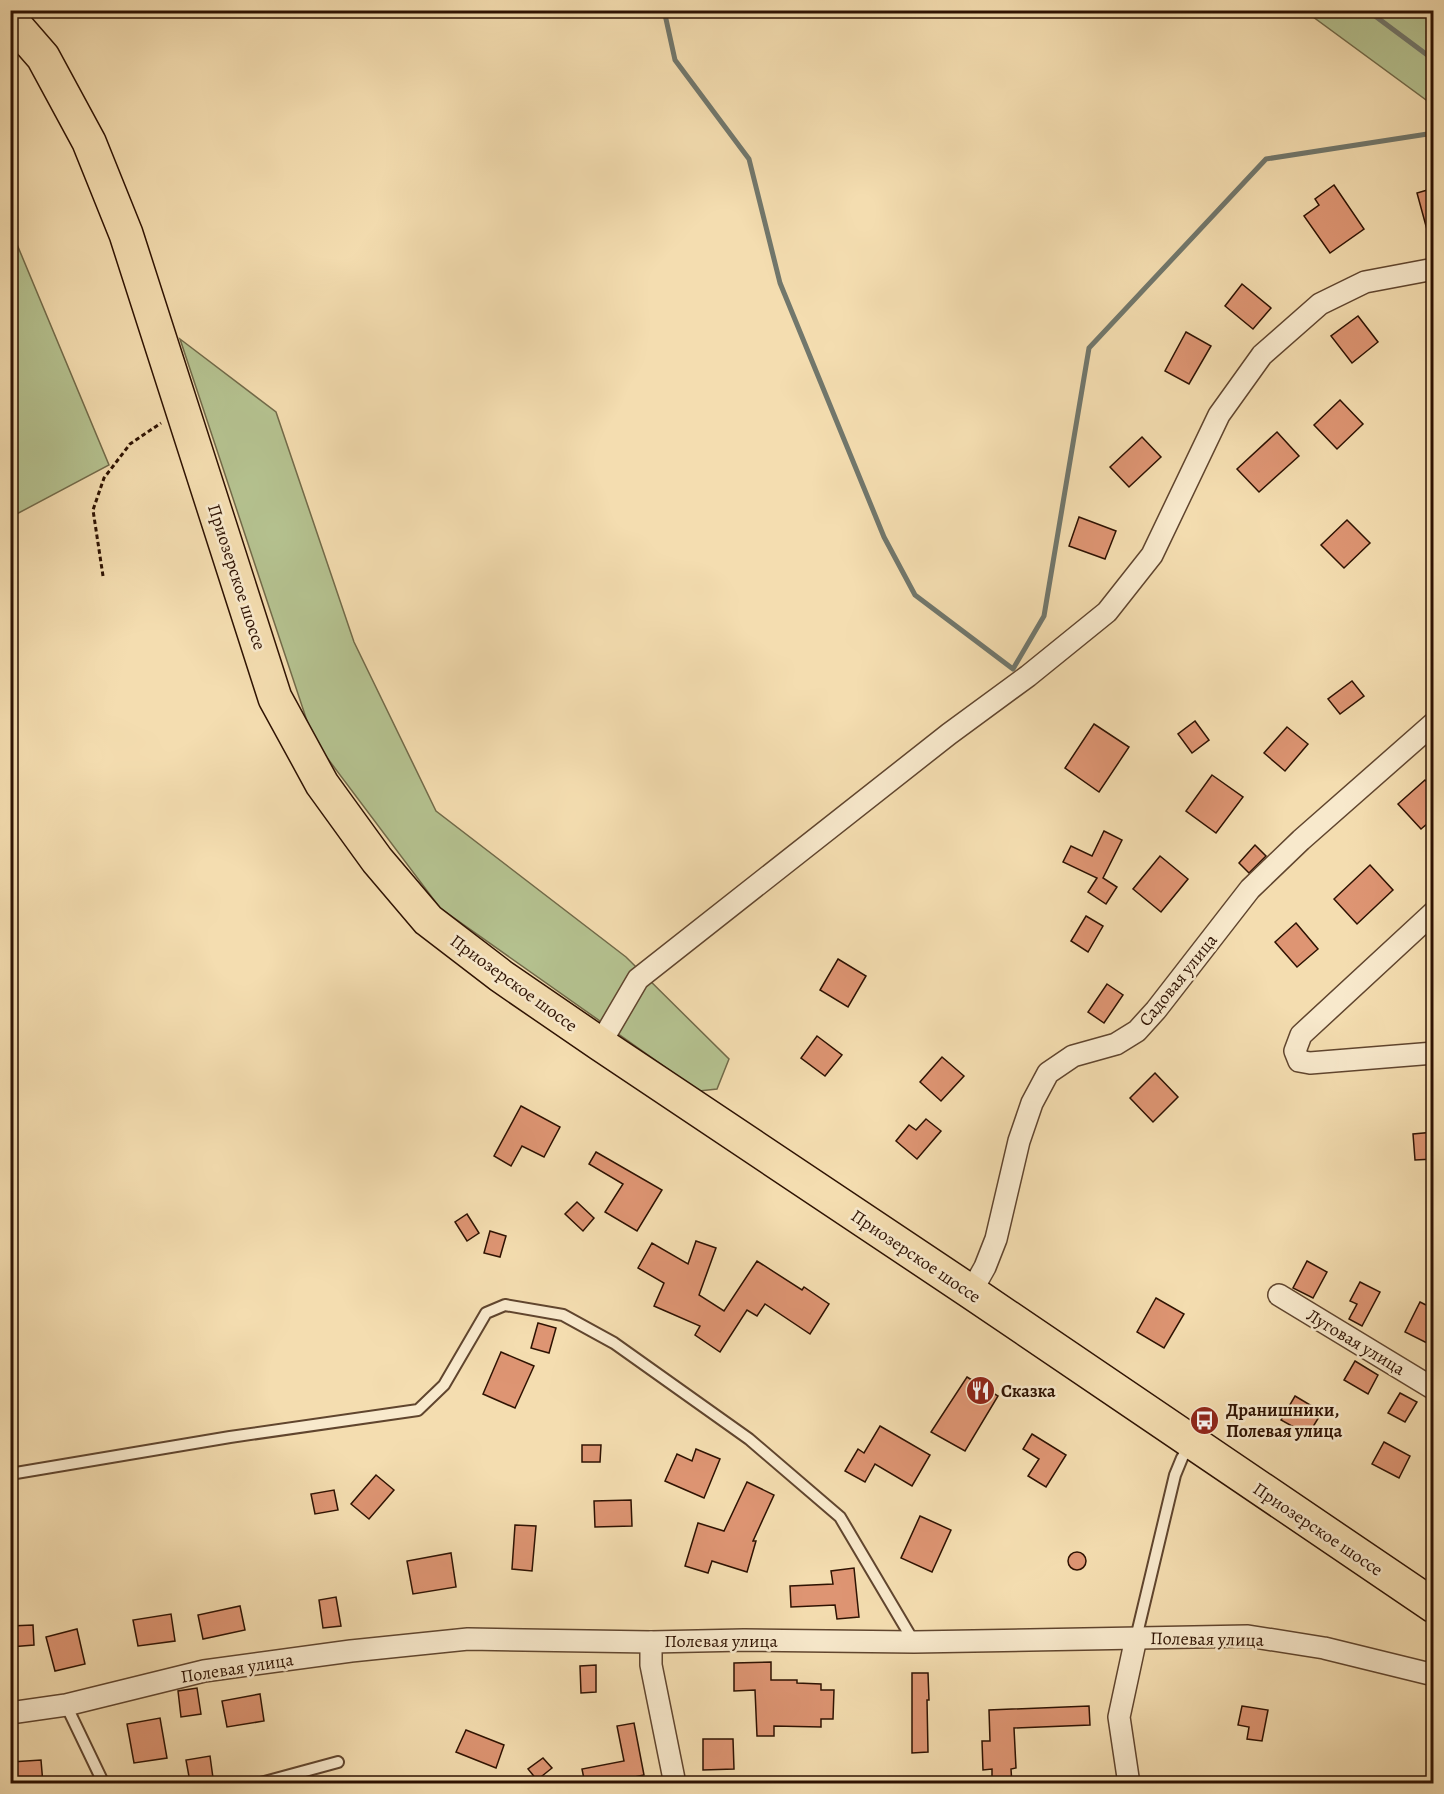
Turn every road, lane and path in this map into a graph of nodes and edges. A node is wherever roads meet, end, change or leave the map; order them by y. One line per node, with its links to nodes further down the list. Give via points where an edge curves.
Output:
1 (10, 19): 3 (main road, Приозерское шоссе, via 43,57 89,142 126,234)
2 (1434, 269): 7 (street, via 1365,282 1320,304 1262,355 1219,415 1152,555 1107,612 638,979)
3 (183, 412): 4 (path, via 130,444 104,477 93,510); 7 (main road, Приозерское шоссе, via 275,698 322,784 377,860 428,920)
4 (103, 576)
5 (1434, 723): 9 (street, Садовая улица, via 1250,890 1137,1031 1116,1044 1073,1056 1048,1073 1019,1141 996,1239)
6 (1434, 912): 8 (street, via 1301,1035 1295,1051 1299,1061 1310,1063)
7 (600, 1044): 9 (main road, Приозерское шоссе)
8 (1434, 1053)
9 (971, 1292): 12 (main road, Приозерское шоссе)
10 (1279, 1295): 11 (street, Луговая улица)
11 (1434, 1389)
12 (1192, 1442): 14 (main road, Приозерское шоссе); 15 (lane, via 1175,1475)
13 (10, 1474): 17 (lane, via 418,1410 444,1385 486,1313 505,1305 563,1315 614,1343 749,1439 840,1517)
14 (1434, 1606)
15 (1136, 1638): 17 (street, Полевая улица); 18 (street, Полевая улица, via 1248,1636 1324,1648); 25 (street, via 1119,1716)
16 (651, 1642): 17 (street, Полевая улица); 19 (street, Полевая улица, via 468,1639 351,1651 204,1671); 24 (street, via 651,1665)
17 (914, 1642)
18 (1434, 1675)
19 (66, 1705): 20 (street, Полевая улица); 22 (lane)
20 (10, 1713)
21 (338, 1762): 23 (lane)
22 (104, 1782)
23 (257, 1784)
24 (675, 1784)
25 (1129, 1784)

